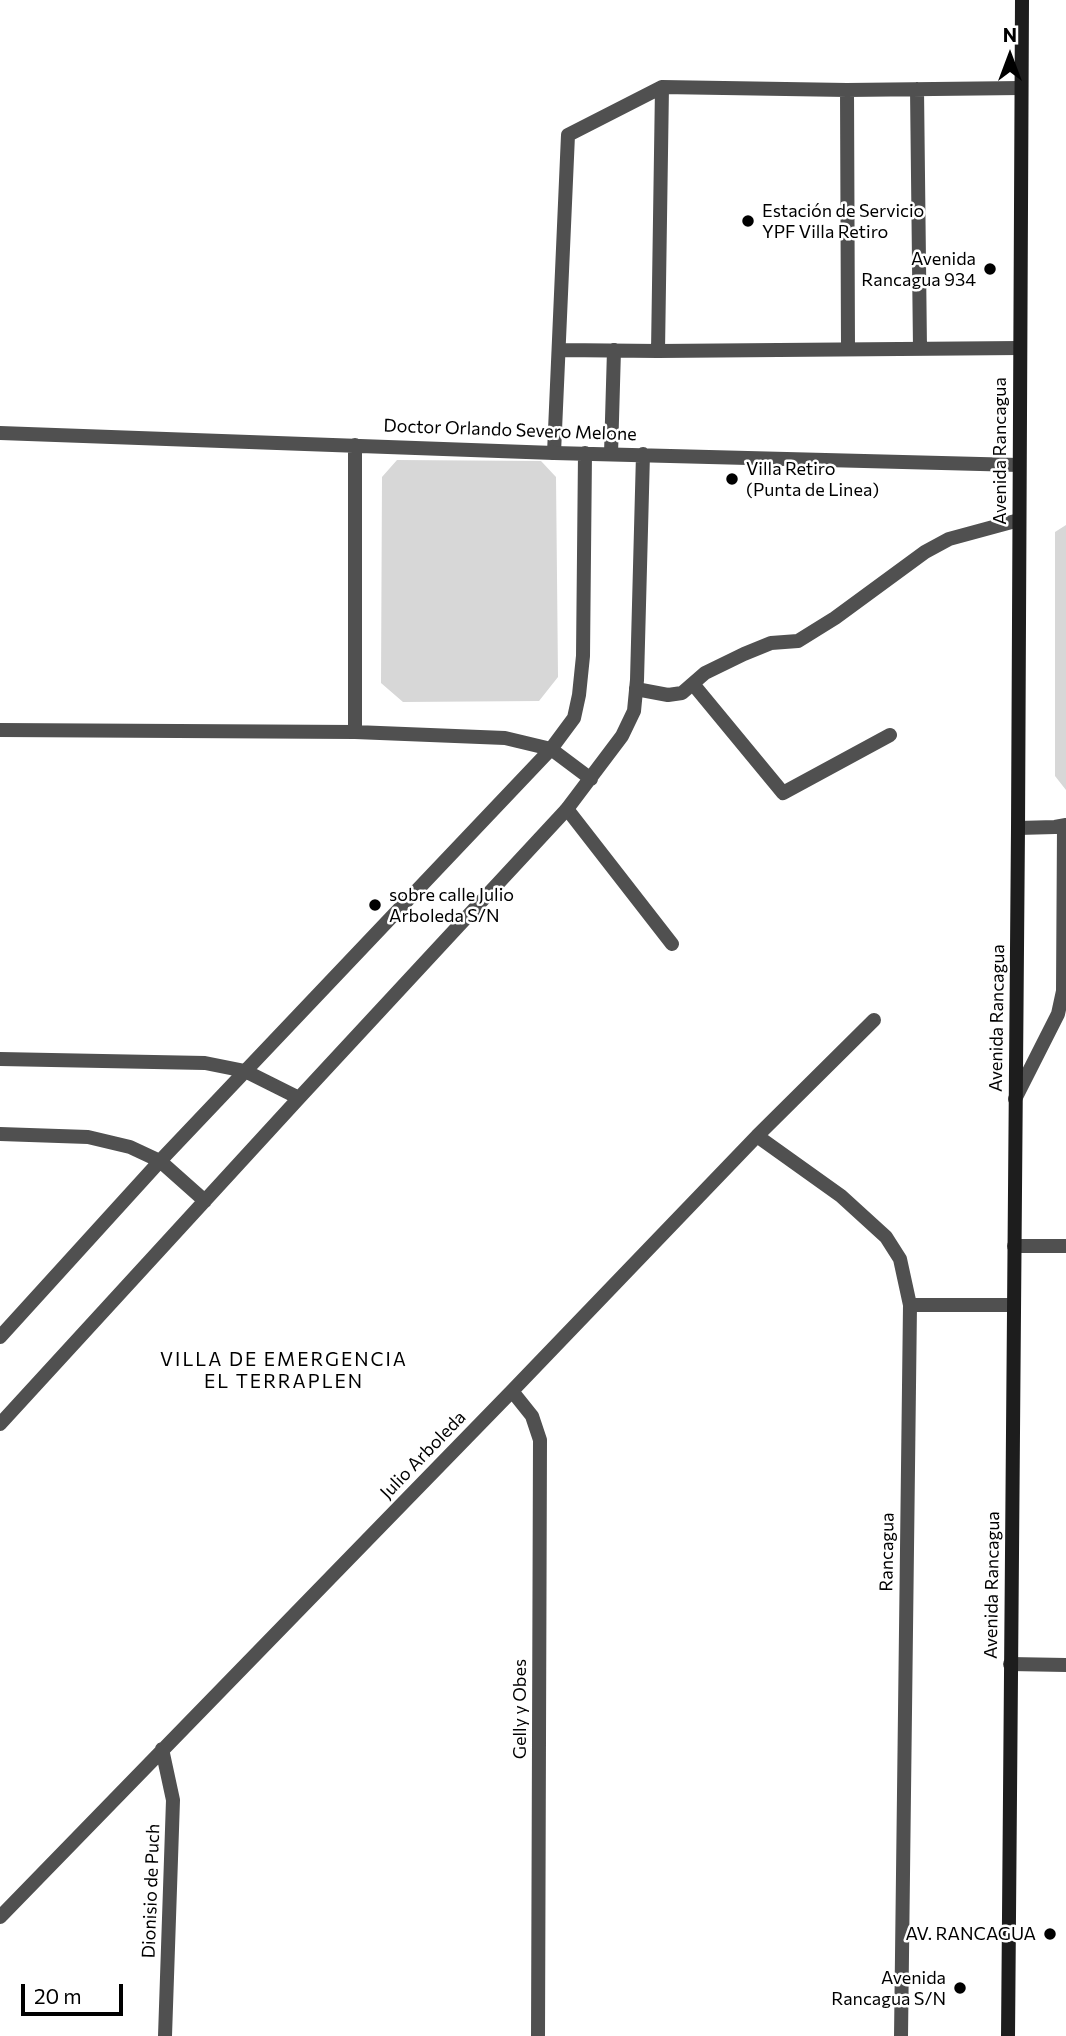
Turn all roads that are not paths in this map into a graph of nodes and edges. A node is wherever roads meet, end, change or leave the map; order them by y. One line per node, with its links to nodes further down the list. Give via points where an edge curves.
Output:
1 (1021, 0): 4 (main road, Avenida Rancagua)
2 (662, 87): 5 (street); 9 (street, via 568,135); 11 (street)
3 (917, 89): 4 (street); 5 (street); 8 (street)
4 (1021, 89): 6 (main road, Avenida Rancagua)
5 (847, 90): 7 (street)
6 (1020, 348): 8 (street); 18 (main road, Avenida Rancagua)
7 (848, 349): 8 (street); 11 (street)
8 (920, 349)
9 (560, 350): 10 (street); 14 (street)
10 (614, 350): 11 (street); 16 (street)
11 (659, 351)
12 (0, 433): 13 (street, Doctor Orlando Severo Melone)
13 (355, 445): 14 (street, Doctor Orlando Severo Melone); 23 (street)
14 (554, 453): 15 (street, Doctor Orlando Severo Melone)
15 (585, 453): 16 (street, Doctor Orlando Severo Melone); 25 (street, via 579,695 574,718)
16 (611, 454): 17 (street, Doctor Orlando Severo Melone)
17 (643, 454): 18 (street, Doctor Orlando Severo Melone); 21 (street)
18 (1019, 466): 19 (main road, Avenida Rancagua)
19 (1019, 520): 20 (street, via 949,539 798,641 762,646 705,673); 29 (main road, Avenida Rancagua)
20 (693, 684): 21 (street, via 682,693 668,695); 24 (street, via 783,793)
21 (636, 689): 26 (street, via 634,710 622,736)
22 (0, 730): 23 (street)
23 (355, 732): 25 (street, via 505,738)
24 (890, 735)
25 (551, 748): 26 (street); 33 (street)
26 (591, 779): 27 (street)
27 (567, 809): 30 (street); 34 (street)
28 (1065, 825): 29 (street); 35 (street, via 1063,991 1058,1014)
29 (1018, 828): 35 (main road, Avenida Rancagua)
30 (672, 944)
31 (874, 1020): 37 (street, Julio Arboleda)
32 (0, 1059): 33 (street, via 205,1063)
33 (245, 1071): 34 (street); 38 (street)
34 (299, 1098): 39 (street)
35 (1016, 1099): 40 (main road, Avenida Rancagua)
36 (0, 1134): 38 (street, via 88,1137 130,1147)
37 (757, 1136): 42 (street, Rancagua, via 841,1196 886,1237 900,1259); 45 (street, Julio Arboleda)
38 (160, 1161): 39 (street); 44 (street)
39 (205, 1201): 46 (street)
40 (1014, 1245): 41 (street); 43 (main road, Avenida Rancagua)
41 (1066, 1246)
42 (910, 1305): 43 (street); 53 (street, Rancagua)
43 (1014, 1305): 47 (main road, Avenida Rancagua)
44 (0, 1337)
45 (512, 1391): 49 (street, Julio Arboleda); 52 (street, Gelly y Obes, via 532,1416 540,1440)
46 (0, 1424)
47 (1010, 1664): 48 (street); 54 (main road, Avenida Rancagua)
48 (1066, 1665)
49 (162, 1749): 50 (street, Julio Arboleda); 51 (street, Dionisio de Puch, via 173,1800)
50 (0, 1917)
51 (165, 2036)
52 (538, 2036)
53 (901, 2036)
54 (1008, 2036)

